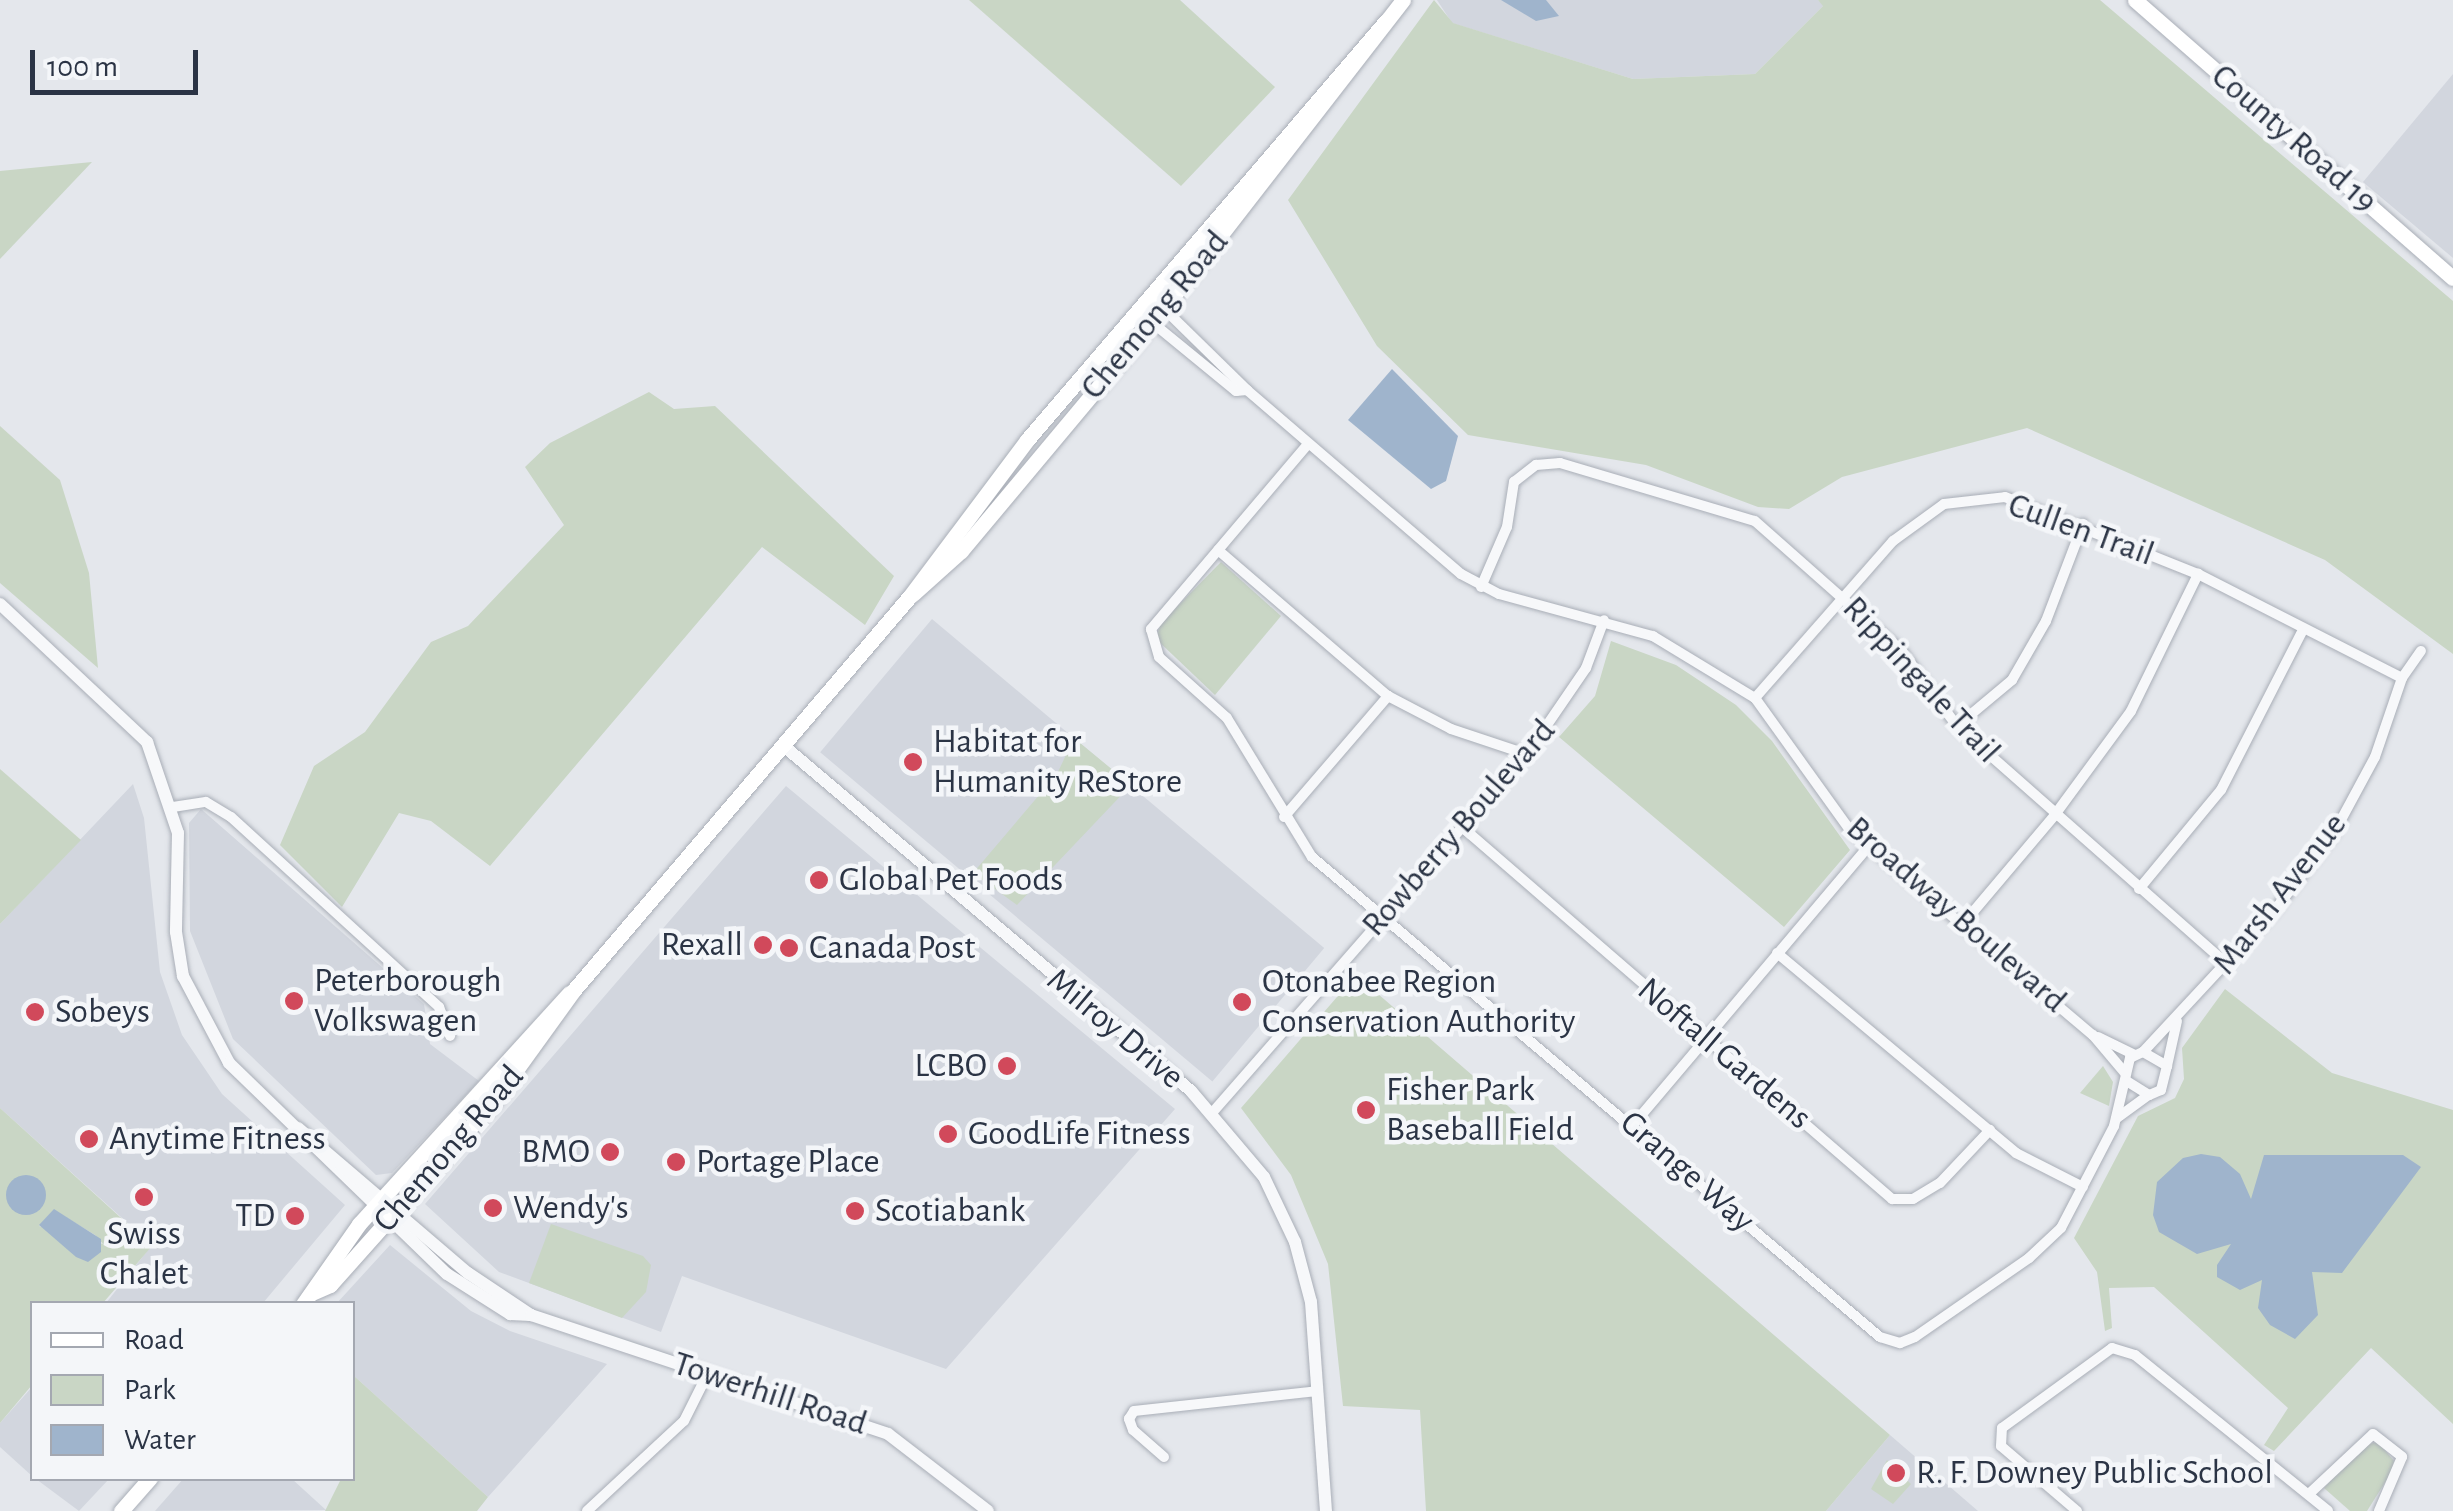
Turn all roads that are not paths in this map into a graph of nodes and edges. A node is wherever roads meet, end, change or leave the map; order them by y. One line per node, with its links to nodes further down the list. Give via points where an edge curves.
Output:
1 (1403, 0): 3 (main road, Chemong Road)
2 (2135, 0): 4 (main road, County Road 19)
3 (1386, 20): 5 (main road, Chemong Road); 6 (main road, Chemong Road)
4 (2453, 278)
5 (1150, 295): 6 (street, Broadway Boulevard); 7 (main road, Chemong Road)
6 (1164, 308): 8 (main road, Chemong Road); 9 (street, Broadway Boulevard)
7 (1137, 310): 8 (street, Broadway Boulevard); 16 (main road, Chemong Road, via 970,511)
8 (1151, 322): 9 (street, Broadway Boulevard, via 1236,391); 16 (main road, Chemong Road, via 962,551)
9 (1246, 390): 10 (street, Broadway Boulevard)
10 (1308, 444): 12 (street, Grange Way); 14 (street, Broadway Boulevard)
11 (2083, 524): 13 (street, Cullen Trail); 15 (street, Cullen Trail, via 2005,497 1944,504 1885,548); 24 (street, via 2046,621 2012,680)
12 (1218, 550): 22 (street); 28 (street, Grange Way, via 1151,629 1152,642 1158,657 1227,718)
13 (2198, 574): 19 (street, Cullen Trail); 29 (street, via 2131,711)
14 (1481, 587): 15 (street, Rippingale Trail, via 1506,527 1514,482 1536,465 1560,463 1756,521); 18 (street, Broadway Boulevard)
15 (1843, 595): 23 (street, Cullen Trail); 24 (street, Rippingale Trail, via 1901,650)
16 (910, 596): 25 (main road, Chemong Road)
17 (0, 604): 27 (street, Towerhill Road, via 147,742)
18 (1604, 620): 23 (street, Broadway Boulevard, via 1710,665); 26 (street, Rowberry Boulevard, via 1568,700)
19 (2303, 630): 21 (street, Cullen Trail); 32 (street, via 2222,790)
20 (2421, 651): 21 (street, Marsh Avenue)
21 (2402, 678): 36 (street, Marsh Avenue, via 2375,757 2334,833)
22 (1388, 696): 26 (street, via 1450,729); 28 (street)
23 (1756, 698): 31 (street, Broadway Boulevard, via 1850,830)
24 (1956, 726): 29 (street, Rippingale Trail)
25 (785, 746): 37 (main road, Chemong Road); 46 (street, Milroy Drive)
26 (1526, 754): 30 (street, Rowberry Boulevard)
27 (173, 807): 40 (street, via 206,802 231,817 439,1008); 51 (street, Towerhill Road, via 176,932 192,1002 237,1073)
28 (1284, 816): 33 (street, Grange Way, via 1312,856)
29 (2054, 816): 32 (street, Rippingale Trail); 34 (street)
30 (1462, 827): 33 (street, Rowberry Boulevard); 41 (street, Noftall Gardens)
31 (1869, 846): 34 (street, Broadway Boulevard); 35 (street)
32 (2139, 888): 36 (street, Rippingale Trail)
33 (1384, 916): 46 (street, Rowberry Boulevard); 48 (street, Grange Way)
34 (1962, 925): 39 (street, Broadway Boulevard)
35 (1777, 953): 41 (street); 49 (street)
36 (2226, 963): 38 (street, Marsh Avenue)
37 (572, 991): 51 (main road, Chemong Road, via 551,1006); 52 (main road, Chemong Road, via 514,1078)
38 (2177, 1020): 42 (street, Marsh Avenue); 43 (street, Marsh Avenue)
39 (2093, 1035): 42 (street, Broadway Boulevard); 44 (street, Broadway Boulevard)
40 (450, 1036)
41 (1704, 1038): 48 (street); 49 (street, Noftall Gardens, via 1892,1199 1932,1189)
42 (2139, 1054): 43 (street, Broadway Boulevard); 44 (street, Grange Way)
43 (2167, 1066): 45 (street, Marsh Avenue, via 2168,1079)
44 (2126, 1077): 45 (street, Broadway Boulevard); 47 (street, Grange Way)
45 (2149, 1095): 47 (street, Grange Way)
46 (1212, 1113): 55 (street, Milroy Drive, via 1264,1177 1295,1242 1311,1302)
47 (2116, 1118): 50 (street, Grange Way)
48 (1633, 1125): 50 (street, Grange Way, via 1891,1342 1915,1337 2029,1258 2060,1228)
49 (1990, 1130): 50 (street, via 2016,1153)
50 (2083, 1186)
51 (380, 1202): 52 (street, Towerhill Road); 53 (main road, Chemong Road, via 323,1268)
52 (394, 1215): 53 (main road, Chemong Road, via 330,1285); 54 (street, Towerhill Road, via 530,1314)
53 (307, 1298)
54 (708, 1374): 60 (street, via 684,1421); 61 (street, Towerhill Road, via 888,1434)
55 (1317, 1391): 56 (street, via 1134,1411 1133,1430); 62 (street, Milroy Drive)
56 (1164, 1457)
57 (147, 1481): 59 (main road)
58 (2310, 1494): 63 (street, via 2258,1460 2135,1355 2112,1348 2002,1428 2001,1446); 64 (street); 65 (street, via 2373,1434 2402,1456)
59 (120, 1511)
60 (587, 1511)
61 (988, 1511)
62 (1326, 1511)
63 (2077, 1511)
64 (2328, 1511)
65 (2379, 1511)

